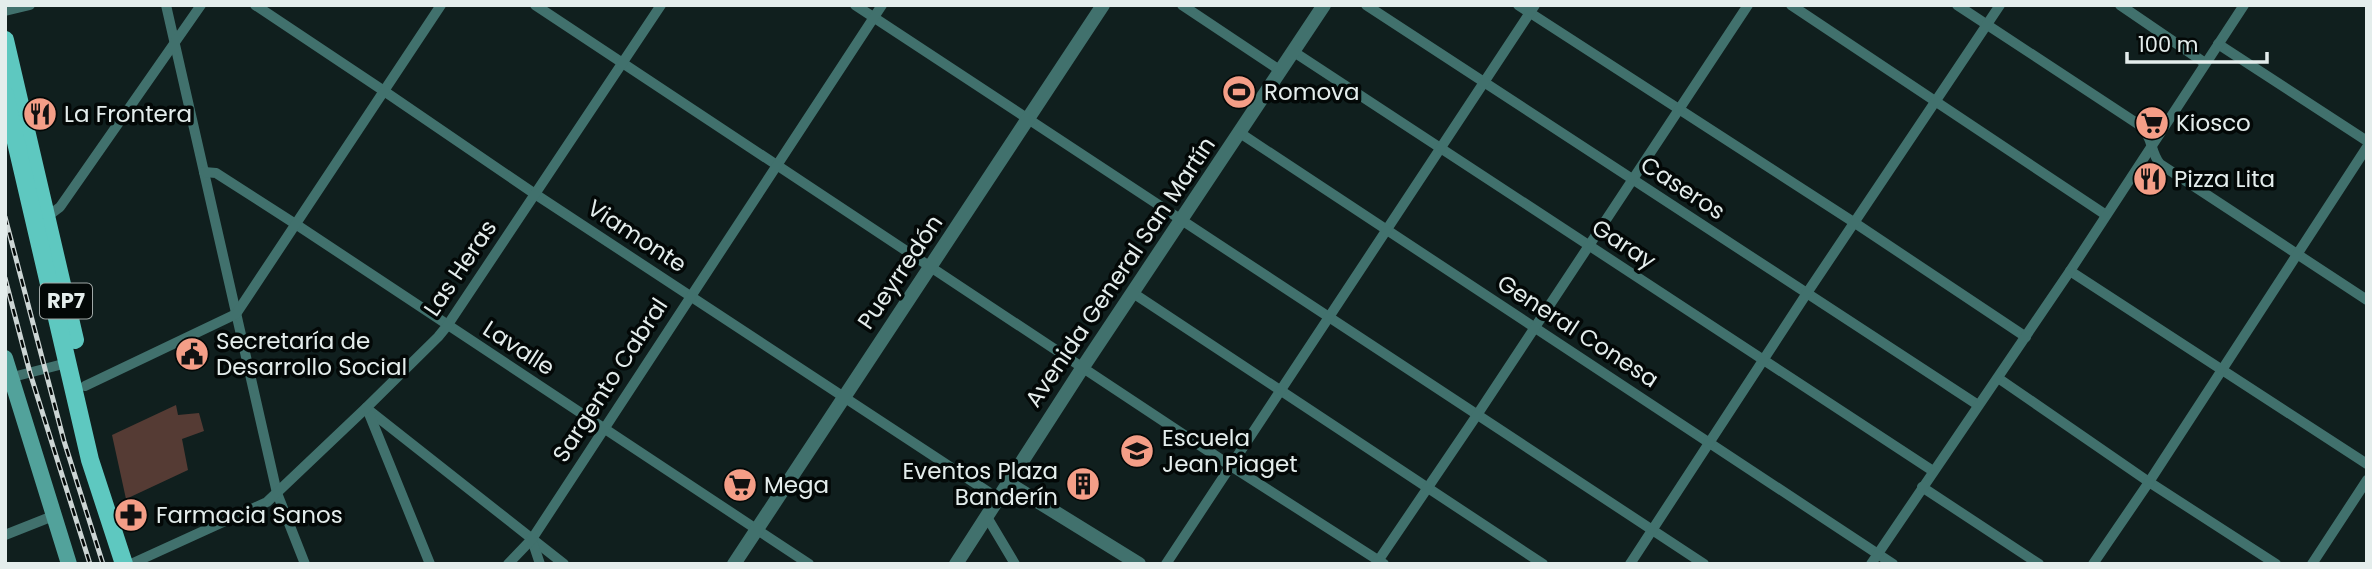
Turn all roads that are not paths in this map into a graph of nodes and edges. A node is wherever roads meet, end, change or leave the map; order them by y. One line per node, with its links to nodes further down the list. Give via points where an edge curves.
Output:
1 (30, 5): 22 (street)
2 (166, 5): 26 (street)
3 (201, 5): 26 (street)
4 (255, 5): 33 (street, Viamonte)
5 (441, 5): 33 (street)
6 (535, 5): 30 (street)
7 (661, 5): 30 (street, Las Heras)
8 (855, 5): 23 (street)
9 (882, 5): 23 (street, Sargento Cabral)
10 (1103, 5): 37 (street, Pueyrredón)
11 (1182, 5): 31 (street)
12 (1324, 5): 28 (street, Avenida General San Martín)
13 (1366, 5): 32 (street, Caseros)
14 (1518, 5): 21 (street)
15 (1748, 5): 36 (street)
16 (1791, 5): 35 (street)
17 (1957, 5): 24 (street)
18 (2000, 5): 24 (street)
19 (2120, 5): 29 (street)
20 (2244, 5): 27 (street)
21 (1532, 9): 32 (street); 36 (street)
22 (5, 11)
23 (874, 18): 37 (street); 43 (street, Sargento Cabral)
24 (1987, 24): 35 (street); 40 (street, via 2141,126)
25 (5, 40): 48 (main road, RP7)
26 (175, 42): 44 (street); 48 (street, via 60,206)
27 (2218, 44): 29 (street); 39 (street)
28 (1294, 52): 31 (street, Avenida General San Martín); 42 (street, Garay)
29 (2205, 63): 40 (street)
30 (622, 64): 43 (street); 46 (street, Las Heras)
31 (1281, 71): 38 (street, Avenida General San Martín)
32 (1484, 82): 42 (street); 45 (street, Caseros)
33 (384, 91): 46 (street, Viamonte); 51 (street)
34 (5, 95): 48 (main road, RP7)
35 (1937, 100): 47 (street); 50 (street)
36 (1678, 110): 45 (street); 50 (street)
37 (1028, 120): 49 (street); 55 (street, Pueyrredón)
38 (1240, 134): 49 (street, Avenida General San Martín); 52 (street, General Conesa)
39 (2367, 141)
40 (2151, 144): 47 (street); 54 (street, via 2160,164)
41 (2367, 147): 54 (street)
42 (1440, 149): 52 (street); 53 (street, Garay)
43 (776, 165): 55 (street); 59 (street, Sargento Cabral)
44 (204, 172): 51 (street, Lavalle, via 216,173); 61 (street)
45 (1632, 180): 53 (street); 58 (street, Caseros)
46 (535, 194): 59 (street, Viamonte); 63 (street, Las Heras)
47 (2106, 215): 56 (street)
48 (41, 217): 68 (main road, RP7); 73 (main road, RP7)
49 (1182, 220): 57 (street, Avenida General San Martín); 62 (street)
50 (1855, 223): 58 (street); 65 (street)
51 (297, 225): 61 (street); 63 (street, Lavalle)
52 (1385, 230): 62 (street); 64 (street, General Conesa)
53 (1589, 246): 64 (street); 67 (street, Garay)
54 (2297, 254): 60 (street); 70 (street)
55 (932, 267): 69 (street); 75 (street, Pueyrredón)
56 (2070, 271): 65 (street); 70 (street)
57 (1133, 293): 69 (street, Avenida General San Martín); 74 (street)
58 (1807, 293): 67 (street); 76 (street, Caseros)
59 (690, 295): 75 (street, Viamonte); 79 (street, Sargento Cabral)
60 (2367, 300)
61 (236, 314): 73 (street); 89 (street)
62 (1329, 317): 74 (street); 78 (street)
63 (447, 326): 77 (street, Las Heras); 79 (street, Lavalle)
64 (1535, 327): 78 (street); 80 (street, General Conesa)
65 (2026, 337): 72 (street)
66 (5, 358): 71 (main road)
67 (1765, 360): 80 (street); 83 (street, Garay)
68 (68, 363): 71 (street); 91 (main road, RP7, via 90,460)
69 (1083, 367): 82 (street); 86 (street, Avenida General San Martín)
70 (2222, 370): 81 (street); 85 (street)
71 (8, 378): 92 (main road)
72 (1998, 378): 76 (street); 85 (street)
73 (85, 386): 91 (main road, RP7)
74 (1280, 391): 82 (street); 88 (street)
75 (844, 397): 90 (street, Viamonte); 94 (street, Pueyrredón)
76 (1978, 405): 83 (street)
77 (366, 408): 89 (street, Las Heras); 97 (street); 104 (street)
78 (1477, 415): 88 (street); 95 (street)
79 (603, 428): 94 (street, Lavalle); 97 (street, Sargento Cabral)
80 (1711, 443): 95 (street); 98 (street, General Conesa)
81 (2367, 464)
82 (1231, 466): 99 (street); 113 (street)
83 (1933, 471): 87 (street)
84 (2367, 480): 121 (street)
85 (2149, 482): 119 (street); 120 (street)
86 (1008, 483): 90 (street, Avenida General San Martín); 112 (street)
87 (1922, 487): 98 (street); 118 (street)
88 (1426, 488): 99 (street); 114 (street)
89 (276, 493): 102 (street, Las Heras, via 267,502); 103 (street)
90 (999, 499): 93 (street, Avenida General San Martín)
91 (107, 510): 101 (main road, RP7)
92 (53, 516): 96 (street); 100 (main road)
93 (987, 517): 110 (street, Avenida General San Martín); 111 (street)
94 (757, 530): 108 (street, Pueyrredón); 109 (street, Lavalle)
95 (1653, 530): 115 (street); 116 (street)
96 (5, 535)
97 (531, 539): 105 (street, Sargento Cabral); 106 (street); 107 (street)
98 (1875, 559): 117 (street, General Conesa)
99 (1380, 563)
100 (69, 564)
101 (124, 564)
102 (131, 564)
103 (305, 564)
104 (430, 564)
105 (508, 564)
106 (540, 564)
107 (564, 564)
108 (734, 564)
109 (809, 564)
110 (956, 564)
111 (1015, 564)
112 (1139, 564)
113 (1166, 564)
114 (1543, 564)
115 (1630, 564)
116 (1704, 564)
117 (1893, 564)
118 (2039, 564)
119 (2092, 564)
120 (2276, 564)
121 (2312, 564)

